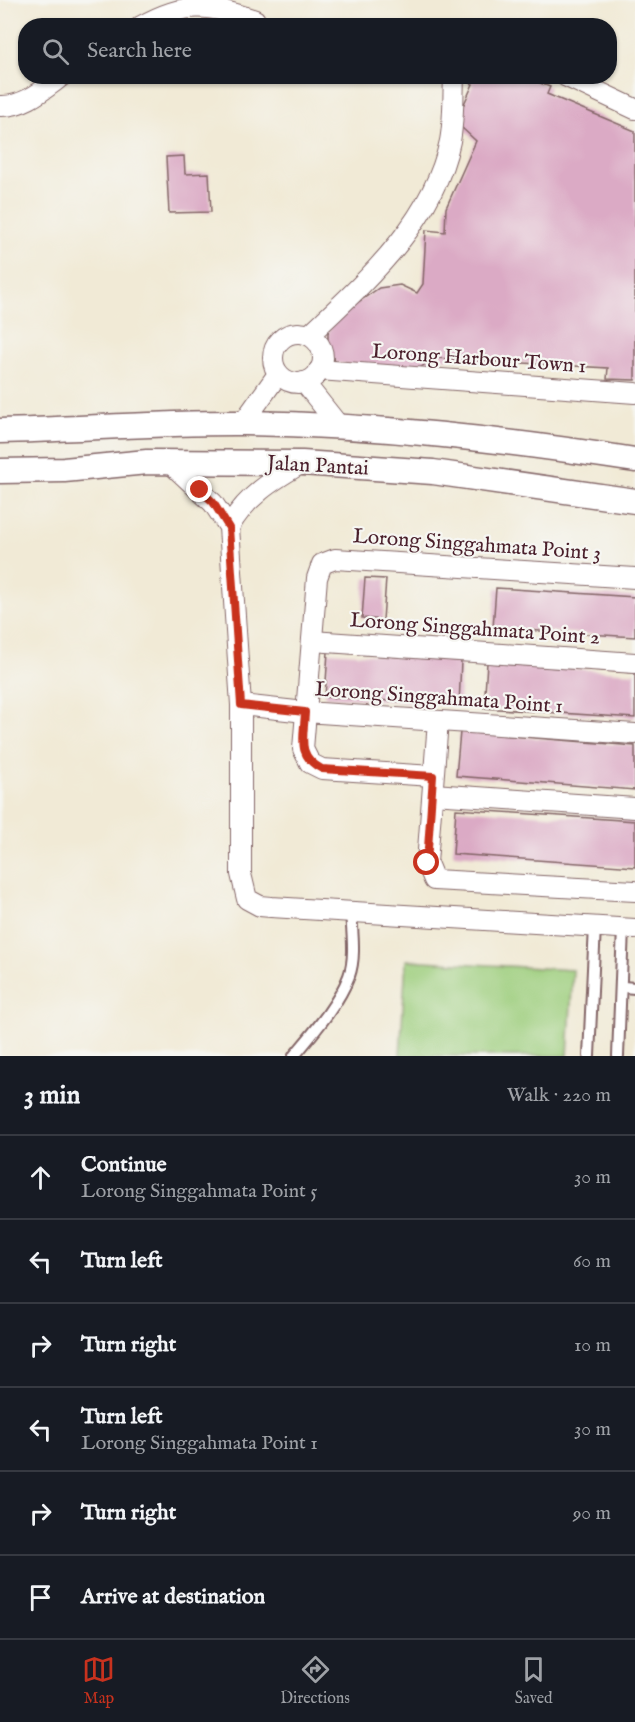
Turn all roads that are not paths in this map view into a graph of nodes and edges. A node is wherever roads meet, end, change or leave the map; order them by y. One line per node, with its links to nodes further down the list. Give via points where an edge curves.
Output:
1 (157, 18): 2 (street, via 175,9 195,6 216,7)
2 (249, 18)
3 (51, 84): 6 (street, via 11,106)
4 (454, 84): 8 (street, via 450,140 442,171 422,209 366,282)
5 (582, 84): 7 (street)
6 (0, 106)
7 (635, 109)
8 (309, 335): 9 (street, via 292,333 278,342 272,358); 10 (street, via 323,354)
9 (278, 374): 10 (street, via 290,382); 12 (street)
10 (312, 376): 11 (street, Lorong Harbour Town 1); 13 (street)
11 (635, 393)
12 (243, 423): 13 (street, Jalan Pantai); 14 (street, Jalan Pantai)
13 (339, 426): 15 (street, Jalan Pantai, via 491,438)
14 (0, 431)
15 (635, 460)
16 (168, 461): 17 (street, Jalan Pantai); 18 (street, Jalan Pantai); 20 (street, via 213,502)
17 (302, 463): 19 (street, Jalan Pantai, via 433,472); 20 (street, via 249,498)
18 (0, 471)
19 (635, 501)
20 (229, 528): 24 (street)
21 (635, 578): 22 (street, Lorong Singgahmata Point 3, via 335,559 322,564 317,578)
22 (312, 640): 23 (street, Lorong Singgahmata Point 2); 25 (street, Lorong Singgahmata Point 3)
23 (635, 663)
24 (241, 705): 25 (street, Lorong Singgahmata Point 1); 31 (street, via 241,874 247,899 260,906)
25 (305, 712): 26 (street, Lorong Singgahmata Point 1); 28 (street, Lorong Singgahmata Point 3, via 303,749 310,763 322,769)
26 (438, 721): 27 (street, Lorong Singgahmata Point 1); 28 (street)
27 (635, 734)
28 (433, 785): 29 (street, Lorong Singgahmata Point 3); 30 (street, via 427,863 434,880)
29 (635, 808)
30 (635, 891)
31 (351, 912): 32 (street); 36 (lane, via 349,975 340,994)
32 (595, 926): 33 (street); 37 (lane)
33 (629, 928): 34 (lane)
34 (623, 987): 35 (lane); 38 (lane)
35 (635, 988)
36 (294, 1056)
37 (589, 1056)
38 (618, 1056)

